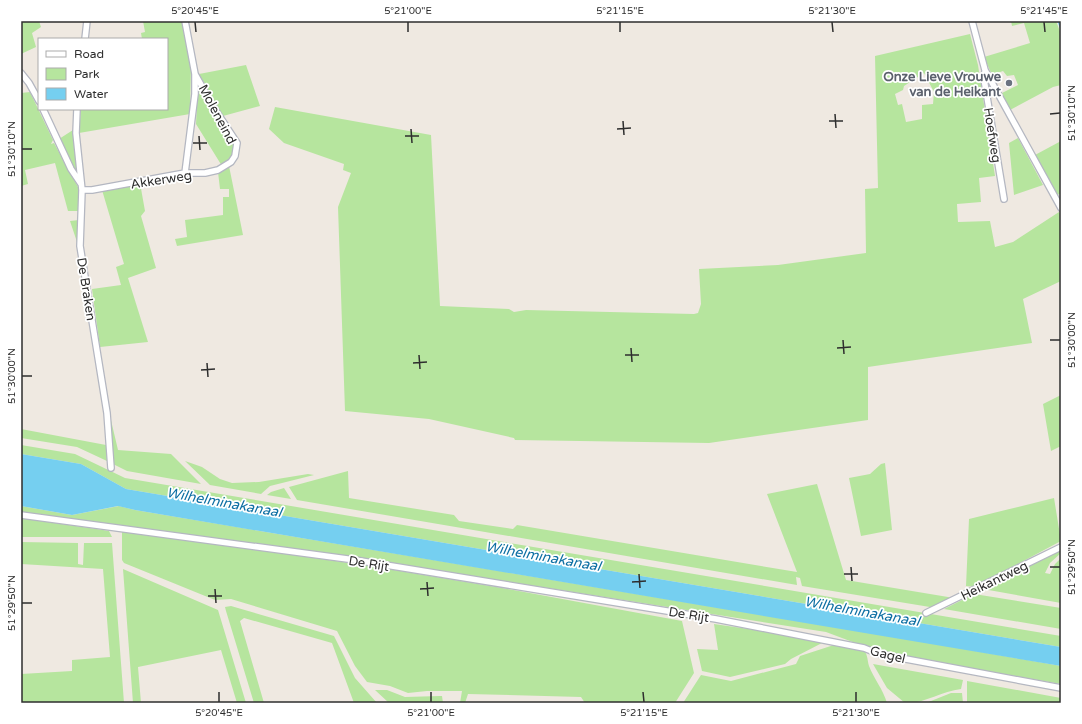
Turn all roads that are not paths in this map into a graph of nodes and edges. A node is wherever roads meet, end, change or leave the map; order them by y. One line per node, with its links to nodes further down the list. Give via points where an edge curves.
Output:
1 (87, 21): 4 (street)
2 (185, 21): 7 (street, Moleneind)
3 (972, 21): 5 (street)
4 (85, 38)
5 (985, 70): 14 (street, Hoefweg, via 984,79); 15 (street)
6 (21, 73): 8 (street)
7 (195, 74): 11 (street, Moleneind, via 237,143); 12 (street, Moleneind, via 195,107)
8 (38, 99)
9 (43, 110): 13 (street)
10 (77, 110): 13 (street, De Braken, via 76,133)
11 (235, 156): 12 (street, Akkerweg, via 218,170)
12 (185, 173): 13 (street, Akkerweg, via 92,190)
13 (82, 188): 16 (street, De Braken, via 80,246 107,413)
14 (1004, 199)
15 (1061, 208)
16 (111, 468)
17 (21, 515): 20 (street, De Rijt, via 355,560)
18 (1061, 547): 19 (street, Heikantweg)
19 (926, 613)
20 (716, 619): 21 (street, Gagel, via 864,648 879,654)
21 (1061, 688)

